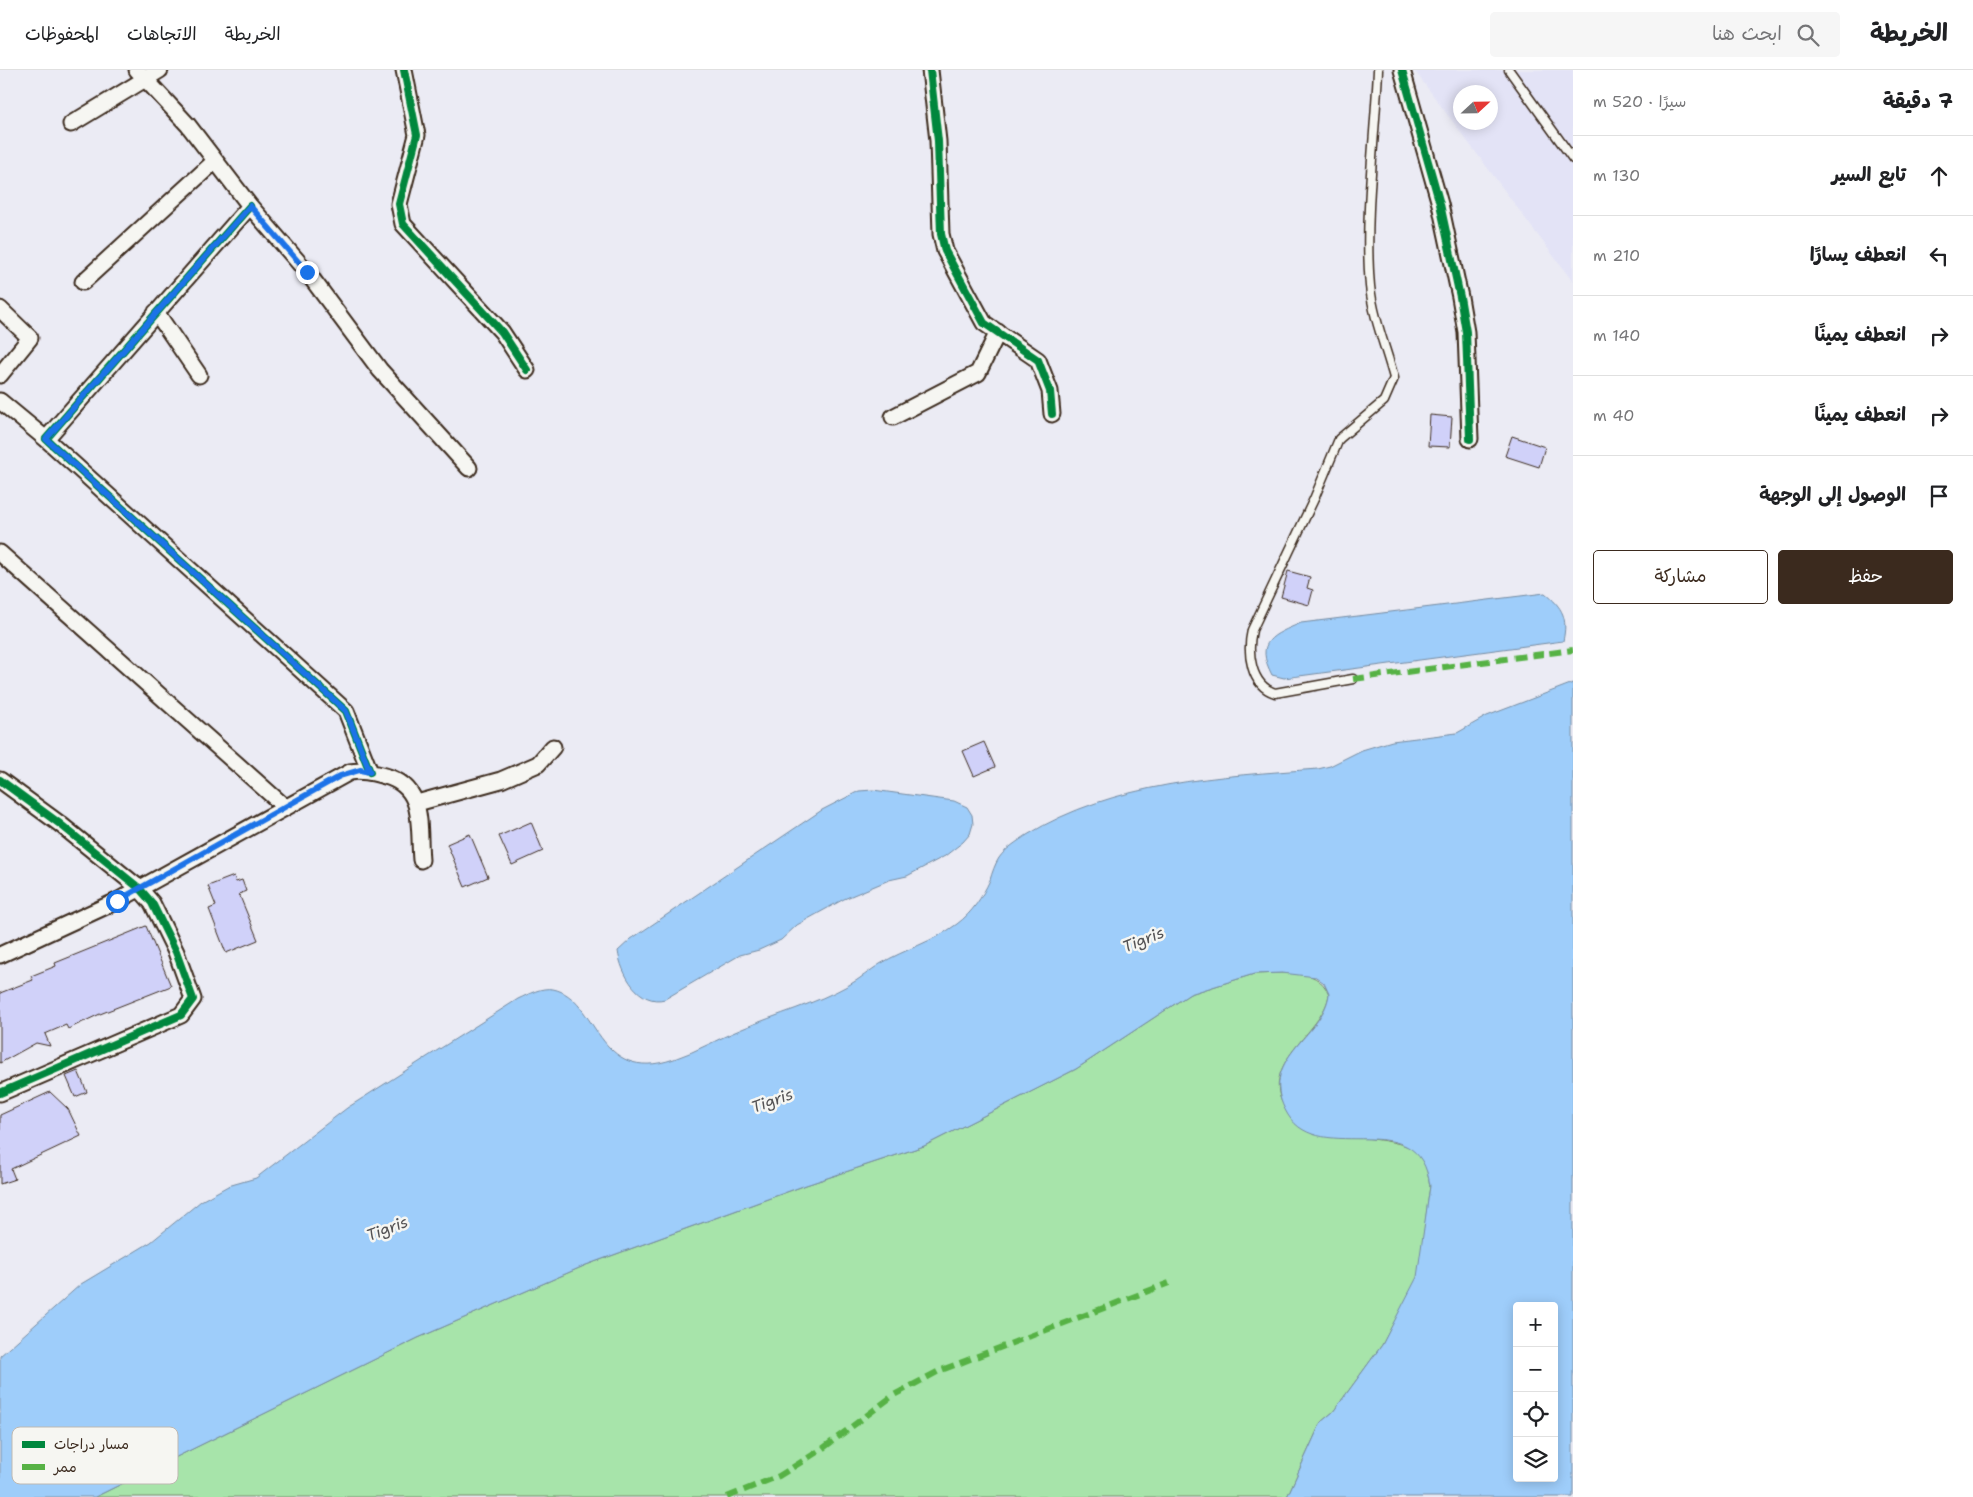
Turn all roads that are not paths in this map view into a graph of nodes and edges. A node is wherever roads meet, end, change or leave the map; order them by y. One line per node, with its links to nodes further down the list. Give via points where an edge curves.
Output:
1 (160, 70): 7 (street)
2 (404, 70): 16 (street, via 417,135 399,204 403,224 502,332)
3 (930, 70): 15 (street, via 938,141 941,234 945,251 984,323)
4 (1378, 70): 26 (lane, via 1369,235 1370,286 1394,378 1392,387 1384,401 1339,440 1252,630 1249,645 1256,674 1263,686 1275,693)
5 (1402, 70): 23 (street, via 1440,204 1460,297 1466,332)
6 (1509, 70): 9 (lane)
7 (142, 75): 8 (street); 10 (street)
8 (71, 124)
9 (1573, 159)
10 (216, 161): 11 (street); 12 (street)
11 (250, 206): 14 (street); 24 (street, via 307,272 380,370)
12 (83, 282)
13 (0, 309): 17 (street, via 30,338)
14 (156, 312): 18 (street); 22 (street)
15 (998, 332): 20 (street, via 1038,360 1050,391); 21 (street, via 978,373)
16 (527, 370)
17 (0, 375)
18 (198, 375)
19 (0, 401): 22 (street)
20 (1052, 414)
21 (893, 417)
22 (46, 439): 28 (street, via 346,711)
23 (1470, 439)
24 (469, 468)
25 (0, 553): 31 (street)
26 (1353, 679)
27 (553, 747): 30 (street, via 538,764 501,780)
28 (370, 772): 30 (street, via 402,782); 31 (street, via 360,770 345,774)
29 (0, 780): 33 (street)
30 (417, 804): 32 (street)
31 (285, 807): 33 (street)
32 (421, 860)
33 (139, 888): 34 (street); 35 (street, via 152,903 176,952 192,992 188,1008 181,1015)
34 (0, 955)
35 (0, 1093)

